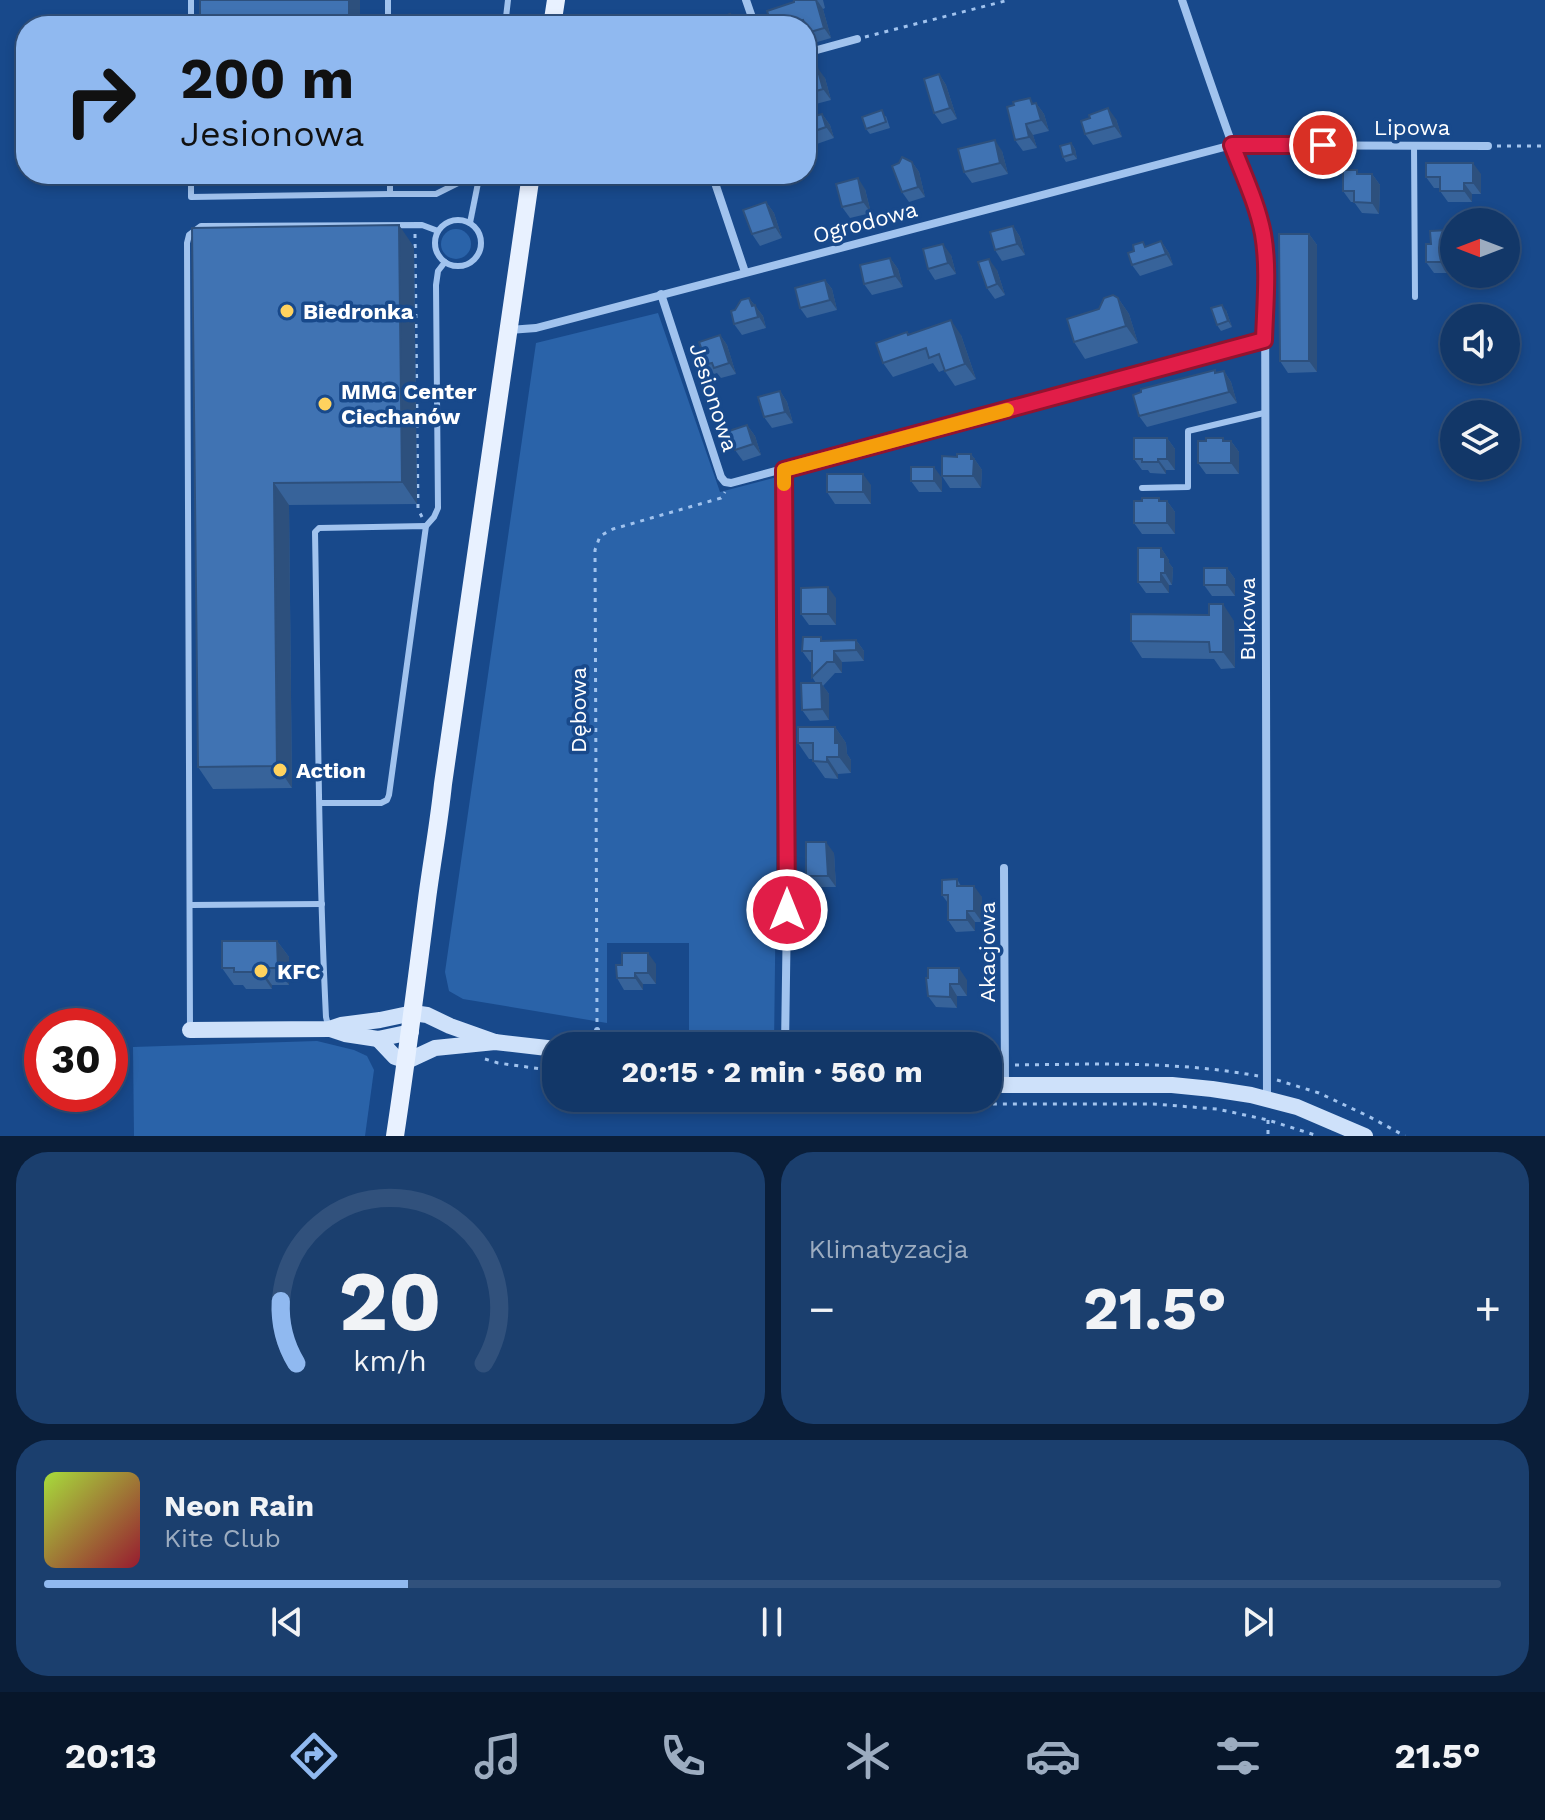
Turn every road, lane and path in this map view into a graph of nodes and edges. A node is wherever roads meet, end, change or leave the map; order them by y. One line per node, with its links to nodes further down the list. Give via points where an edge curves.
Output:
1 (1009, 0): 3 (path)
2 (1182, 0): 5 (street, Bukowa)
3 (857, 39): 4 (street)
4 (816, 50)
5 (1232, 145): 6 (street, Lipowa); 20 (street, Ogrodowa); 24 (street, Bukowa, via 1263,235)
6 (1414, 145): 7 (street, Lipowa); 22 (lane)
7 (1488, 146): 8 (path)
8 (1545, 146)
9 (191, 184): 15 (lane, via 191,197)
10 (390, 184): 15 (lane)
11 (456, 184): 15 (lane, via 436,194)
12 (477, 184): 16 (lane)
13 (530, 184): 23 (main road)
14 (715, 184): 20 (street)
15 (390, 194)
16 (470, 223): 18 (lane, via 452,221); 19 (lane, via 480,237 478,255 463,266)
17 (415, 225): 18 (lane); 29 (path, via 418,509); 33 (lane, via 201,226 189,235)
18 (438, 231): 19 (lane, via 435,243)
19 (445, 262): 29 (lane, via 436,285 438,508)
20 (745, 272): 21 (street, Ogrodowa)
21 (661, 294): 23 (street, Ogrodowa, via 536,328); 27 (street, Jesionowa, via 721,477)
22 (1415, 297)
23 (508, 330): 34 (main road)
24 (1264, 340): 25 (street, Bukowa); 26 (street, Jesionowa)
25 (1264, 413): 28 (lane, via 1188,431 1188,487); 48 (street, Bukowa)
26 (784, 470): 27 (street, Jesionowa); 38 (street)
27 (731, 483): 37 (path, Dębowa, via 721,498 613,529 600,536 595,550)
28 (1142, 488)
29 (426, 526): 30 (lane, via 389,795 381,803); 30 (lane, via 315,532)
30 (320, 803): 32 (lane)
31 (1004, 868): 39 (street, Akacjowa)
32 (322, 904): 33 (lane); 35 (lane)
33 (191, 905): 36 (lane)
34 (412, 1022): 35 (main road, via 380,1020); 40 (main road); 41 (main road, via 427,1015); 42 (main road, via 429,1040); 44 (main road)
35 (329, 1029): 36 (main road); 40 (main road)
36 (190, 1030)
37 (597, 1030)
38 (785, 1032)
39 (999, 1032)
40 (378, 1039): 44 (main road, via 395,1057)
41 (495, 1042): 42 (main road); 43 (main road)
42 (446, 1046): 44 (main road)
43 (542, 1047)
44 (407, 1061): 51 (main road)
45 (498, 1063): 46 (path)
46 (542, 1069)
47 (1002, 1085): 48 (main road, via 1172,1085)
48 (1267, 1099): 54 (main road)
49 (1002, 1104): 50 (path, via 1153,1104)
50 (1268, 1120): 52 (path); 53 (path)
51 (395, 1136)
52 (1268, 1136)
53 (1318, 1136)
54 (1365, 1136)

